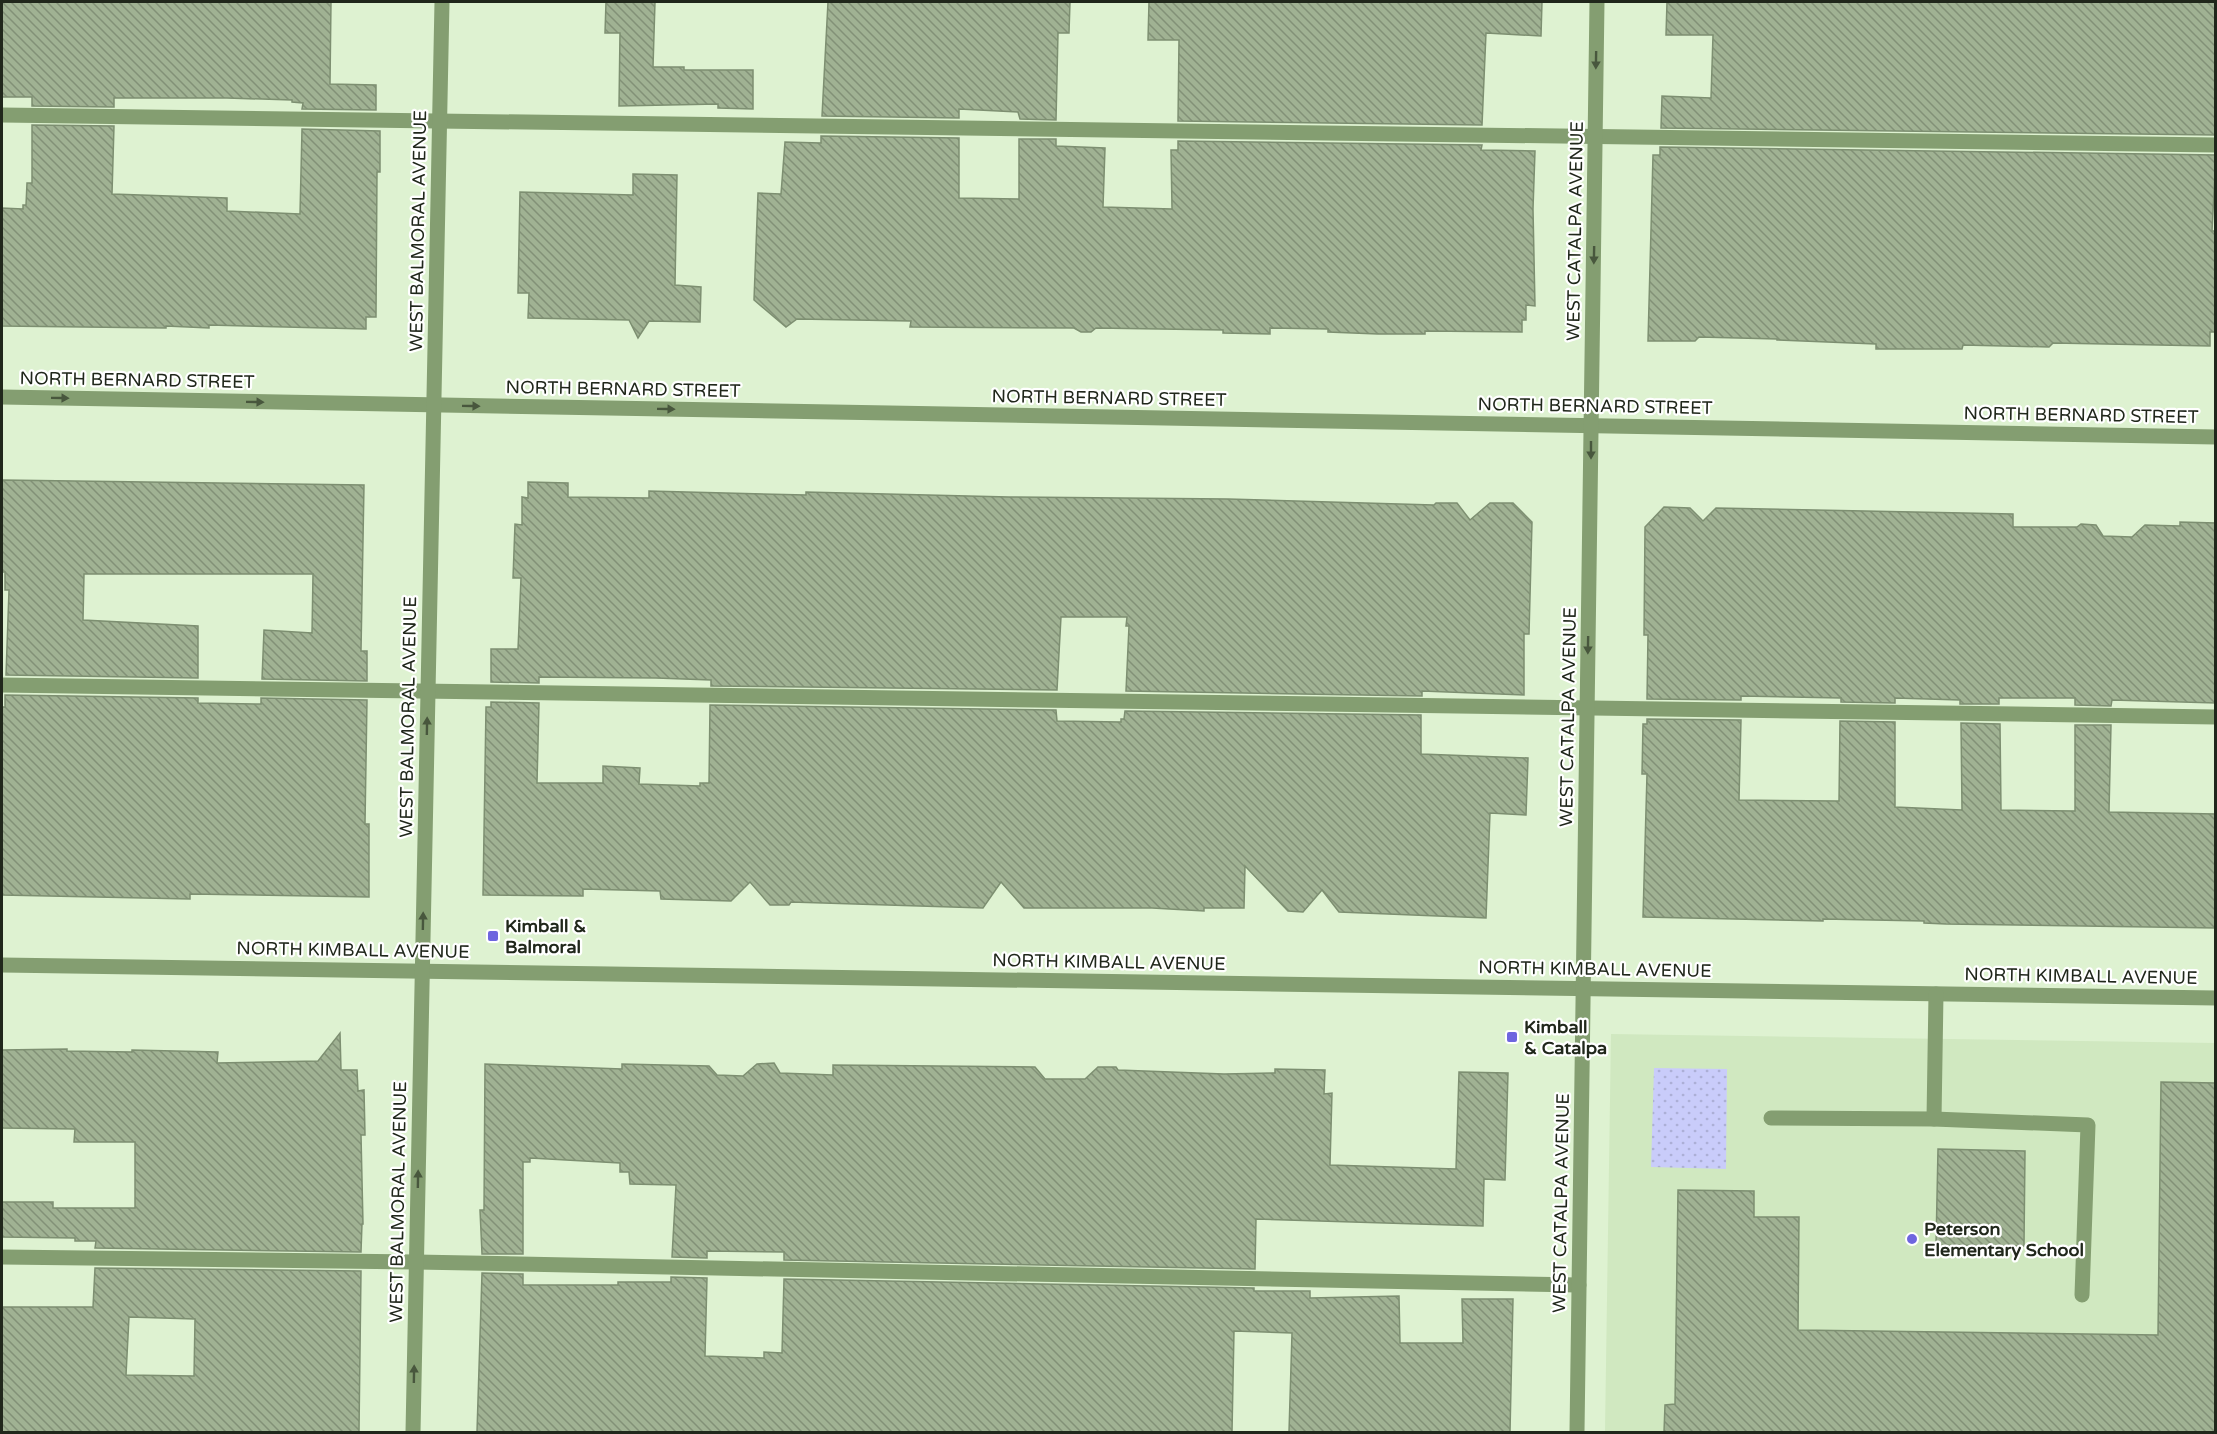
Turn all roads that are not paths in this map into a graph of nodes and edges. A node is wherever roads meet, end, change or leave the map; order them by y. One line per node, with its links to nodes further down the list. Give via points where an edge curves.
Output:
1 (442, 2): 4 (street, WEST BALMORAL AVENUE)
2 (1597, 2): 5 (street, WEST CATALPA AVENUE, one-way to 5)
3 (2, 115): 4 (street)
4 (440, 121): 5 (street); 8 (street, WEST BALMORAL AVENUE)
5 (1595, 136): 6 (street); 9 (street, WEST CATALPA AVENUE, one-way to 9)
6 (2216, 145)
7 (2, 397): 8 (street, NORTH BERNARD STREET, one-way to 8)
8 (434, 405): 9 (street, NORTH BERNARD STREET, one-way to 9); 12 (street, WEST BALMORAL AVENUE)
9 (1591, 426): 10 (street, NORTH BERNARD STREET); 13 (street, WEST CATALPA AVENUE, one-way to 13)
10 (2216, 437)
11 (2, 685): 12 (street)
12 (428, 692): 13 (street); 16 (street, WEST BALMORAL AVENUE, one-way to 12)
13 (1587, 708): 14 (street); 17 (street, WEST CATALPA AVENUE)
14 (2216, 717)
15 (2, 965): 16 (street, NORTH KIMBALL AVENUE)
16 (422, 971): 17 (street, NORTH KIMBALL AVENUE); 23 (street, WEST BALMORAL AVENUE, one-way to 16)
17 (1583, 988): 18 (street, NORTH KIMBALL AVENUE); 24 (street, WEST CATALPA AVENUE)
18 (1935, 994): 19 (street, NORTH KIMBALL AVENUE); 21 (street)
19 (2216, 998)
20 (1771, 1118): 21 (street)
21 (1934, 1119): 25 (street, via 2088,1125)
22 (2, 1257): 23 (street)
23 (416, 1262): 24 (street); 26 (street, WEST BALMORAL AVENUE, one-way to 23)
24 (1579, 1285): 27 (street, WEST CATALPA AVENUE)
25 (2082, 1295)
26 (413, 1432)
27 (1577, 1432)

